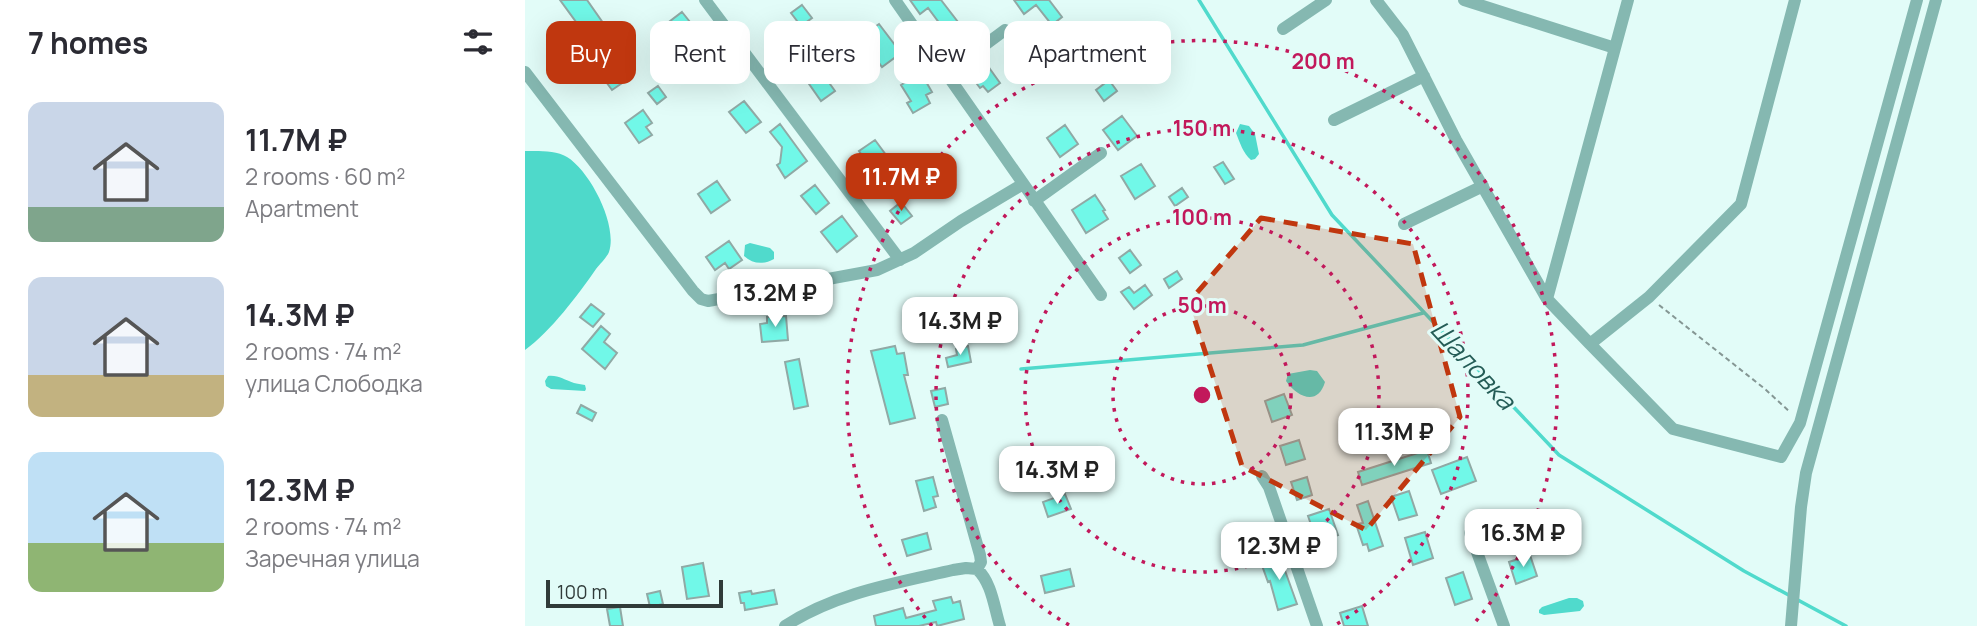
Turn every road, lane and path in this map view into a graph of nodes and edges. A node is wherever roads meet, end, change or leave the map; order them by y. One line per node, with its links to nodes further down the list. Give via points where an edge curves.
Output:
1 (705, 0): 22 (street)
2 (895, 0): 10 (street)
3 (1326, 0): 11 (street)
4 (1376, 0): 14 (street, via 1403,35)
5 (1464, 0): 12 (street)
6 (1627, 0): 12 (street)
7 (1795, 0): 24 (street, via 1741,204)
8 (1917, 0): 28 (street)
9 (1936, 0): 29 (street)
10 (910, 21)
11 (1283, 29)
12 (1615, 47): 25 (street)
13 (525, 72): 22 (street, via 701,299 736,297 877,270)
14 (1424, 76): 16 (street); 19 (street)
15 (955, 84): 18 (street)
16 (1333, 120)
17 (1101, 153): 20 (street)
18 (1023, 184): 20 (street); 22 (street)
19 (1483, 186): 21 (street); 25 (street)
20 (1034, 201): 23 (street)
21 (1404, 224)
22 (900, 260)
23 (1101, 295)
24 (1649, 298): 26 (street); 28 (path, via 1765,389)
25 (1547, 299): 26 (street)
26 (1590, 344): 28 (street, via 1673,429 1781,457)
27 (942, 420): 32 (street, via 980,555)
28 (1800, 423): 29 (street)
29 (1817, 430): 37 (street, via 1801,506)
30 (1262, 476): 35 (street)
31 (1470, 533): 36 (street)
32 (977, 569): 33 (street, via 861,591); 34 (street, via 987,583)
33 (785, 626)
34 (1000, 626)
35 (1317, 626)
36 (1504, 626)
37 (1791, 626)

